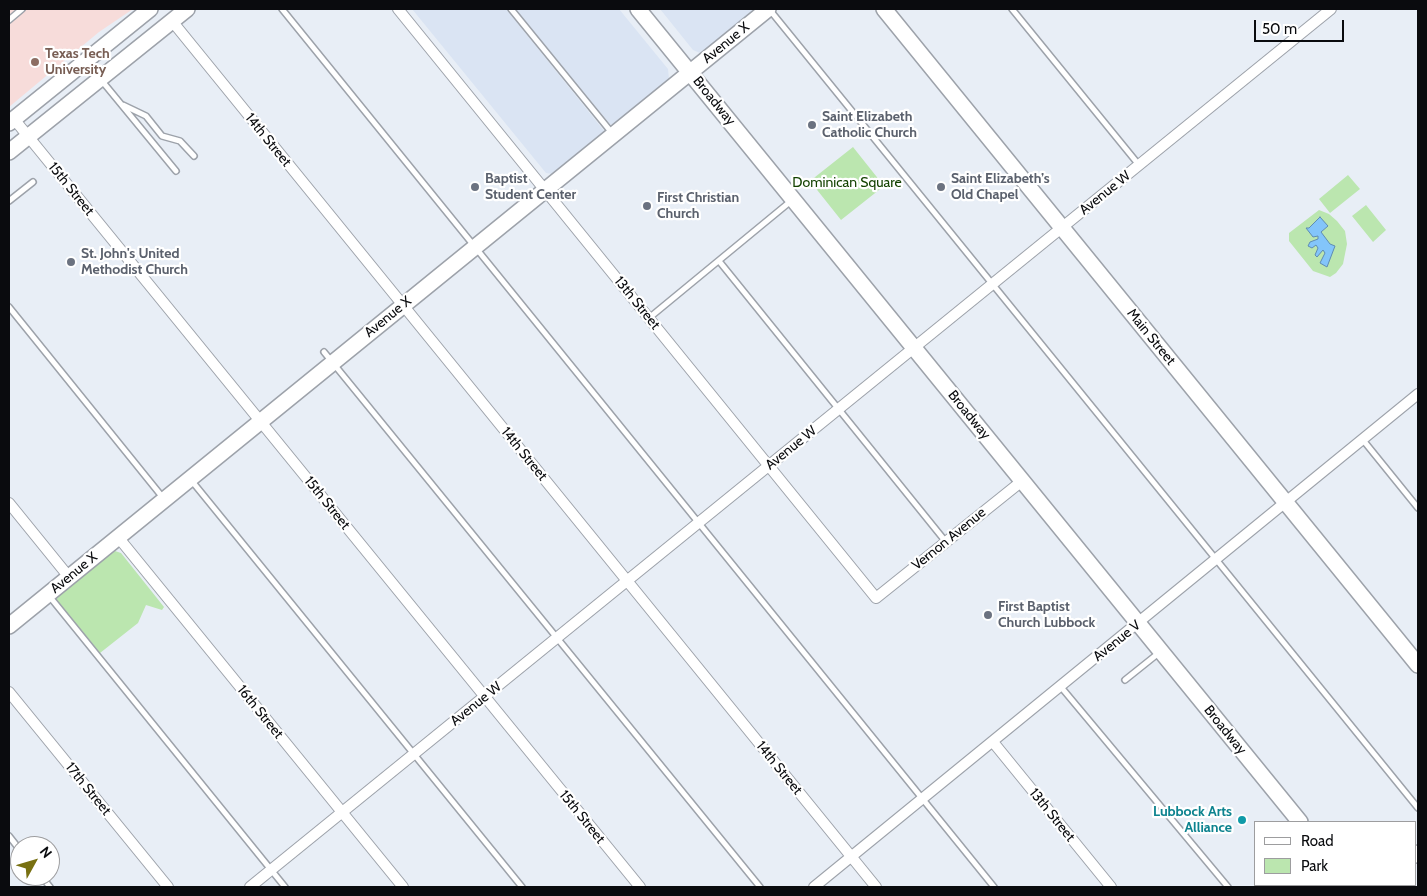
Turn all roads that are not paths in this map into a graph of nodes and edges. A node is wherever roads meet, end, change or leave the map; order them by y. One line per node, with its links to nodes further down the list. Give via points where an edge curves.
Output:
1 (22, 9): 12 (lane)
2 (150, 9): 17 (street)
3 (187, 9): 13 (street)
4 (282, 9): 29 (lane)
5 (398, 9): 25 (street, 13th Street)
6 (512, 9): 18 (lane)
7 (638, 9): 14 (street, Broadway)
8 (769, 9): 14 (street, Avenue X); 31 (lane)
9 (884, 9): 28 (street, Main Street)
10 (1012, 9): 22 (lane)
11 (1331, 9): 22 (street, Avenue W)
12 (9, 20)
13 (172, 21): 15 (street); 32 (street, 14th Street)
14 (690, 72): 18 (street, Avenue X); 26 (street, Broadway)
15 (100, 78): 16 (lane); 19 (street)
16 (120, 104): 21 (lane, via 146,116 162,136 180,140); 23 (lane)
17 (10, 118): 19 (street, 15th Street)
18 (613, 135): 25 (street, Avenue X)
19 (28, 136): 20 (street); 39 (street, 15th Street)
20 (9, 152)
21 (194, 156)
22 (1139, 165): 28 (street, Avenue W)
23 (176, 171)
24 (33, 182): 27 (lane)
25 (545, 190): 29 (street, Avenue X); 34 (street, 13th Street)
26 (794, 199): 30 (lane); 35 (street, Broadway)
27 (9, 201)
28 (1062, 228): 31 (street, Avenue W); 45 (street, Main Street)
29 (474, 247): 32 (street, Avenue X); 48 (lane)
30 (719, 262): 34 (lane); 38 (lane)
31 (992, 284): 35 (street, Avenue W); 51 (lane)
32 (403, 305): 36 (street, Avenue X); 53 (street, 14th Street)
33 (9, 308): 44 (lane)
34 (649, 318): 41 (street, 13th Street)
35 (914, 348): 38 (street, Avenue W); 43 (street, Broadway)
36 (328, 357): 39 (street, Avenue X); 58 (lane)
37 (1418, 394): 40 (street, Avenue V)
38 (838, 410): 41 (street, Avenue W); 50 (lane)
39 (260, 422): 42 (street, Avenue X); 64 (street, 15th Street)
40 (1363, 440): 45 (street, Avenue V); 46 (lane)
41 (769, 466): 48 (street, Avenue W); 55 (street, 13th Street)
42 (190, 478): 44 (street, Avenue X); 66 (lane)
43 (1022, 480): 50 (street, Vernon Avenue); 56 (street, Broadway)
44 (164, 500): 49 (street, Avenue X)
45 (1287, 503): 51 (street, Avenue V); 60 (street, Main Street)
46 (1418, 508)
47 (11, 509): 52 (street)
48 (699, 523): 53 (street, Avenue W); 67 (lane)
49 (118, 537): 52 (street, Avenue X); 69 (street, 16th Street)
50 (946, 542): 55 (street, Vernon Avenue)
51 (1216, 560): 56 (street, Avenue V); 68 (lane)
52 (69, 577): 54 (street, Avenue X)
53 (627, 581): 58 (street, Avenue W); 71 (street, 14th Street)
54 (48, 594): 57 (street, Avenue X); 72 (lane)
55 (876, 598)
56 (1139, 624): 59 (street, Broadway); 62 (street, Avenue V)
57 (9, 626)
58 (556, 638): 64 (street, Avenue W); 79 (lane)
59 (1161, 651): 61 (lane); 70 (street, Broadway)
60 (1418, 665)
61 (1125, 680)
62 (1061, 687): 65 (street, Avenue V); 84 (lane)
63 (9, 692): 73 (street, 17th Street)
64 (485, 697): 66 (street, Avenue W); 78 (street, 15th Street)
65 (993, 742): 67 (street, Avenue V); 83 (street, 13th Street)
66 (414, 754): 69 (street, Avenue W); 77 (lane)
67 (923, 799): 71 (street, Avenue V); 82 (lane)
68 (1418, 808)
69 (342, 813): 72 (street, Avenue W); 76 (street, 16th Street)
70 (1299, 821)
71 (851, 857): 80 (street, Avenue V); 81 (street, 14th Street)
72 (271, 870): 74 (street, Avenue W); 75 (lane)
73 (168, 887)
74 (250, 887)
75 (285, 887)
76 (403, 887)
77 (522, 887)
78 (640, 887)
79 (760, 887)
80 (814, 887)
81 (876, 887)
82 (994, 887)
83 (1111, 887)
84 (1228, 887)

